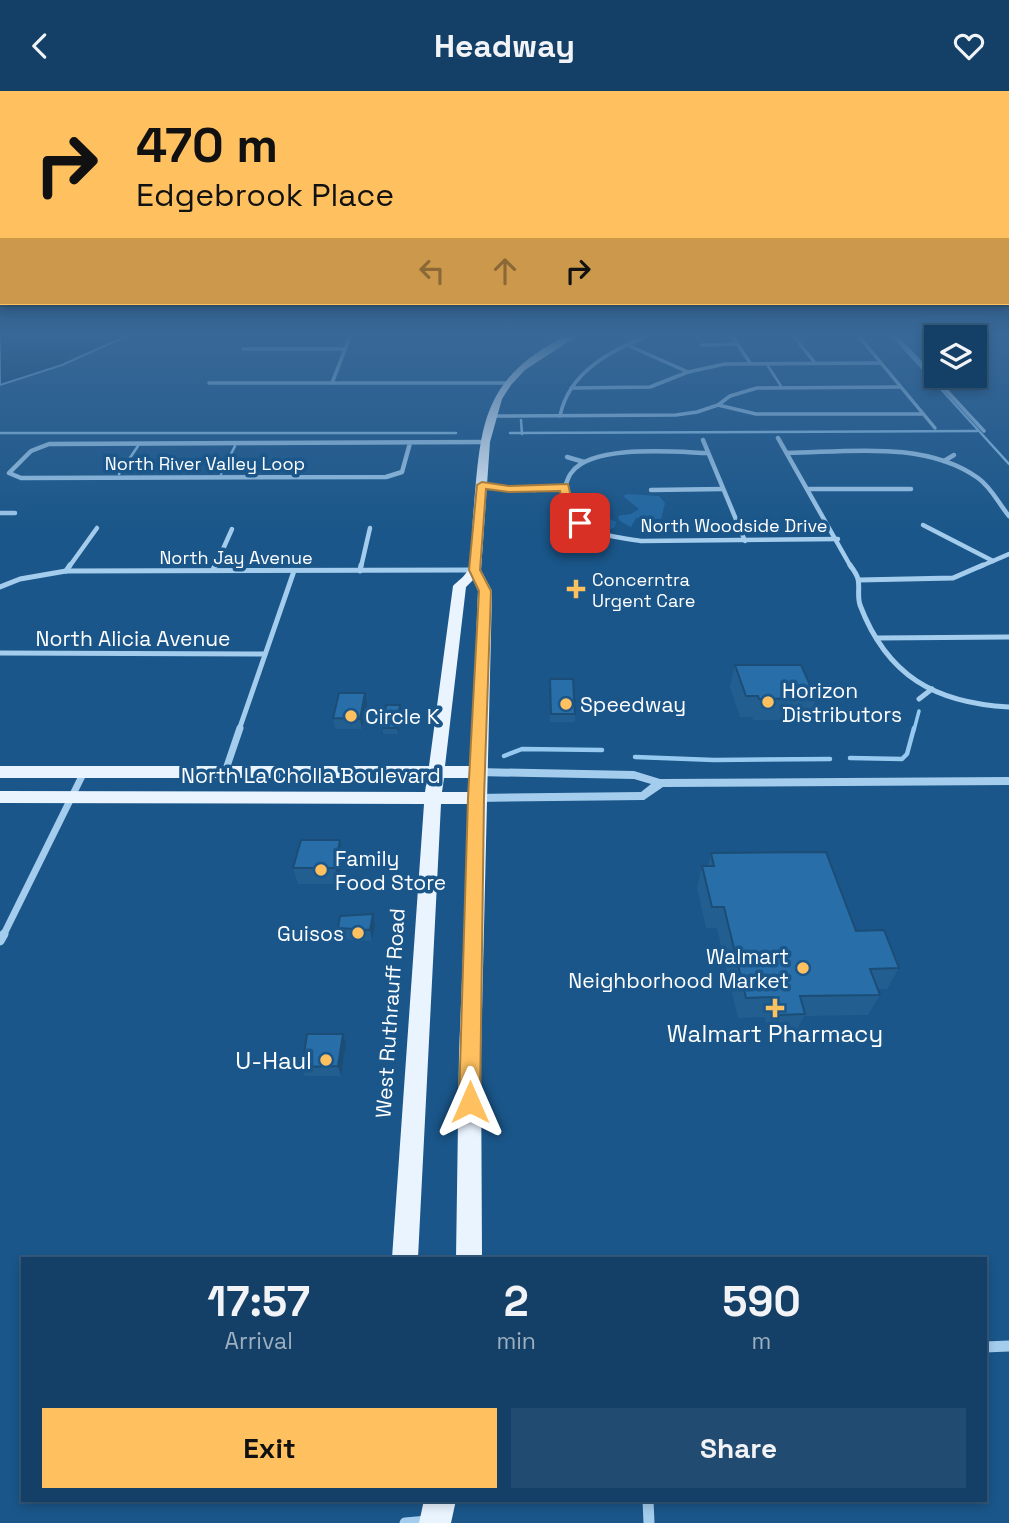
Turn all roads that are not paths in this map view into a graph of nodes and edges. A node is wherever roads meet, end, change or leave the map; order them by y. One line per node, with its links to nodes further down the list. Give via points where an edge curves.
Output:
1 (498, 401): 8 (main road, West Ruthrauff Road)
2 (564, 401): 9 (street)
3 (724, 401): 6 (street)
4 (911, 401): 7 (street)
5 (956, 401): 11 (street)
6 (718, 405): 7 (street, via 756,414); 9 (street, via 676,415)
7 (922, 414): 10 (street)
8 (491, 416): 9 (street); 14 (main road, West Ruthrauff Road)
9 (560, 416)
10 (935, 428)
11 (984, 432)
12 (778, 438): 17 (street)
13 (704, 440): 16 (street)
14 (485, 442): 15 (street); 22 (main road, West Ruthrauff Road)
15 (410, 443): 15 (street, North River Valley Loop, via 38,445 10,477 398,477)
16 (707, 453): 21 (street, via 624,453); 24 (street)
17 (787, 453): 20 (street, via 913,454); 25 (street)
18 (954, 455): 20 (street)
19 (567, 457): 21 (street)
20 (944, 461): 30 (street, via 979,479)
21 (584, 462): 23 (street, via 572,470)
22 (482, 485): 23 (street); 41 (main road, West Ruthrauff Road)
23 (565, 487): 34 (street, via 569,510)
24 (723, 489): 27 (street); 38 (street)
25 (808, 489): 26 (street); 37 (street)
26 (911, 489)
27 (651, 490)
28 (0, 513): 29 (street)
29 (15, 513)
30 (1009, 516)
31 (923, 525): 40 (street)
32 (97, 528): 42 (street)
33 (370, 528): 45 (street)
34 (589, 528): 36 (street); 38 (street, North Woodside Drive, via 640,541)
35 (232, 529): 43 (street)
36 (576, 534)
37 (838, 539): 38 (street, North Woodside Drive); 46 (street)
38 (745, 541)
39 (1009, 554): 40 (street)
40 (993, 561): 46 (street, via 953,578)
41 (475, 570): 45 (street, North Jay Avenue); 58 (main road, West Ruthrauff Road, via 460,586); 59 (main road, West Ruthrauff Road, via 485,591)
42 (66, 571): 43 (street, North Jay Avenue); 47 (street, North Jay Avenue)
43 (213, 571): 44 (street, North Jay Avenue)
44 (294, 571): 45 (street, North Jay Avenue); 51 (street)
45 (360, 571)
46 (859, 580): 49 (street, via 858,602)
47 (0, 587)
48 (1009, 637): 49 (street)
49 (877, 638): 52 (street, via 887,656 911,680)
50 (0, 653): 51 (street, North Alicia Avenue)
51 (265, 654): 57 (street)
52 (932, 689): 53 (street); 54 (street)
53 (919, 699)
54 (1009, 707)
55 (0, 772): 56 (main road, North La Cholla Boulevard)
56 (84, 772): 57 (main road, North La Cholla Boulevard); 63 (street)
57 (225, 772): 58 (main road, North La Cholla Boulevard)
58 (436, 772): 59 (main road, North La Cholla Boulevard); 64 (main road, West Ruthrauff Road)
59 (477, 772): 61 (street, North La Cholla Boulevard, via 634,775); 65 (main road, West Ruthrauff Road)
60 (1009, 781): 61 (street, North La Cholla Boulevard)
61 (660, 783): 65 (street, North La Cholla Boulevard, via 644,796)
62 (0, 797): 63 (main road, North La Cholla Boulevard)
63 (71, 797): 64 (main road, North La Cholla Boulevard); 66 (street)
64 (433, 798): 65 (main road, North La Cholla Boulevard); 67 (main road, West Ruthrauff Road)
65 (476, 798): 68 (main road, West Ruthrauff Road)
66 (0, 941)
67 (405, 1257)
68 (469, 1257)
69 (987, 1346): 70 (street)
70 (1009, 1346)
71 (648, 1502): 72 (street)
72 (649, 1523)

